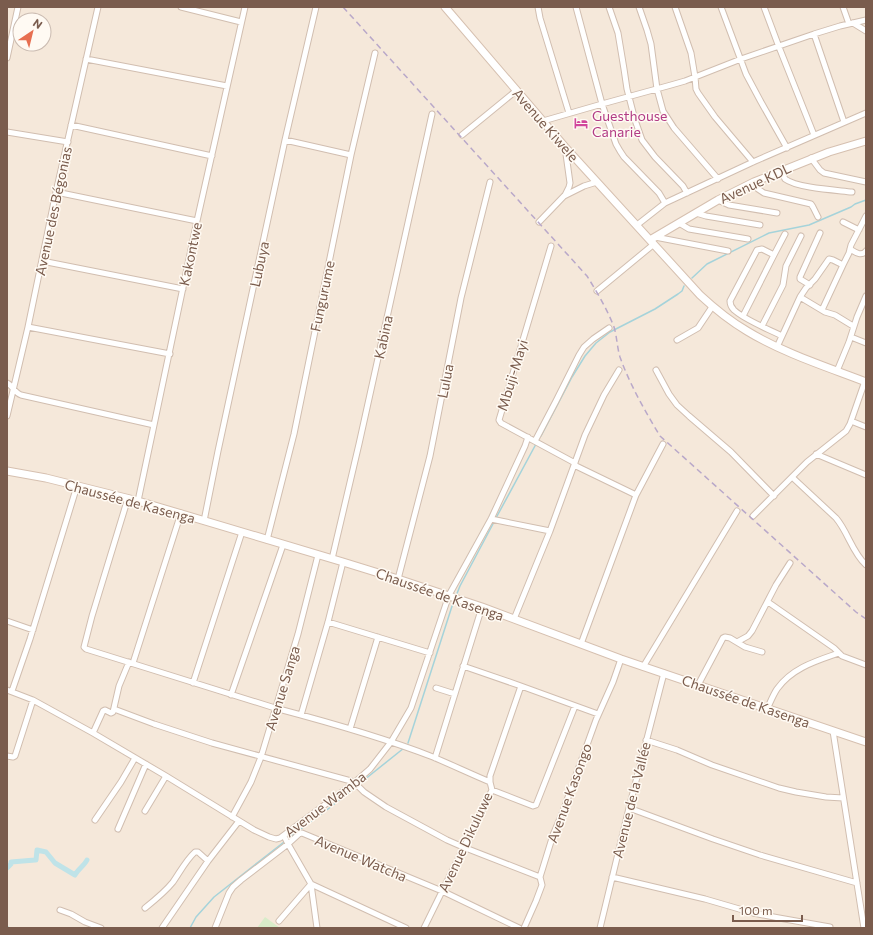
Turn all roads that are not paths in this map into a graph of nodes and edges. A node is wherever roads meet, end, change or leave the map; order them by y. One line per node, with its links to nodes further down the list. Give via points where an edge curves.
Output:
1 (18, 7): 22 (street)
2 (98, 7): 23 (street, Avenue des Bégonias)
3 (181, 7): 16 (street)
4 (245, 7): 16 (street, Kakontwe)
5 (316, 7): 40 (street, Lubuya)
6 (445, 7): 28 (main road, Avenue Kiwele)
7 (538, 7): 31 (street)
8 (576, 7): 30 (street)
9 (609, 7): 29 (street, via 618,33)
10 (639, 7): 27 (street, via 651,44)
11 (675, 7): 25 (street, via 691,53)
12 (721, 7): 24 (street)
13 (764, 7): 20 (street)
14 (843, 7): 17 (street)
15 (866, 20): 17 (street)
16 (241, 22): 26 (street, Kakontwe)
17 (851, 24): 18 (street); 19 (street)
18 (866, 31)
19 (814, 34): 20 (street); 35 (street)
20 (779, 46): 24 (street); 39 (street)
21 (375, 52): 45 (street, Fungurume)
22 (7, 58)
23 (86, 59): 26 (street); 36 (street, Avenue des Bégonias)
24 (741, 59): 25 (street); 44 (street, via 753,88)
25 (695, 77): 27 (street); 48 (street, via 696,89 701,97)
26 (227, 86): 46 (street, Kakontwe)
27 (657, 89): 29 (street); 50 (street, via 667,118)
28 (517, 90): 34 (main road, Avenue Kiwele); 38 (street)
29 (629, 97): 30 (street); 57 (street, via 642,140)
30 (602, 104): 31 (street); 60 (street, via 620,152 659,193)
31 (569, 113): 34 (street)
32 (866, 113): 35 (street)
33 (432, 114): 135 (street, Kabina)
34 (543, 121): 43 (main road, Avenue Kiwele)
35 (844, 122): 39 (street)
36 (71, 125): 42 (street, Avenue des Bégonias); 46 (street)
37 (7, 132): 42 (street)
38 (462, 135)
39 (814, 135): 44 (street)
40 (285, 140): 45 (street); 129 (street, Lubuya)
41 (866, 141): 47 (main road, Avenue KDL)
42 (68, 142): 55 (street, Avenue des Bégonias)
43 (565, 147): 52 (main road, Avenue Kiwele); 58 (street, via 570,187)
44 (787, 148): 48 (street)
45 (351, 154): 132 (street, Fungurume, via 294,434)
46 (212, 156): 65 (street, Kakontwe)
47 (811, 158): 49 (main road, Avenue KDL); 54 (street, via 824,173)
48 (753, 162): 50 (street)
49 (781, 170): 53 (main road, Avenue KDL); 56 (street, via 785,179 794,184)
50 (718, 179): 57 (street)
51 (490, 182): 139 (street, Lulua, via 461,298 430,456)
52 (597, 182): 58 (street); 69 (main road, Avenue Kiwele)
53 (754, 182): 59 (main road, Avenue KDL); 64 (street, via 764,193 811,204)
54 (866, 182)
55 (56, 192): 65 (street); 82 (street, Avenue des Bégonias)
56 (852, 192)
57 (687, 193): 60 (street)
58 (564, 196): 66 (street)
59 (718, 200): 61 (main road, Avenue KDL); 62 (street, via 730,205)
60 (665, 204): 69 (street)
61 (696, 213): 68 (main road, Avenue KDL); 70 (street)
62 (777, 213)
63 (866, 216): 71 (street)
64 (818, 217)
65 (197, 221): 85 (street, Kakontwe)
66 (539, 222)
67 (843, 222): 71 (street)
68 (680, 223): 75 (street, via 689,229); 76 (main road, Avenue KDL)
69 (637, 225): 76 (main road, Avenue Kiwele)
70 (760, 226)
71 (859, 230): 78 (street)
72 (820, 233): 84 (street, via 800,277)
73 (785, 234): 81 (street)
74 (801, 236): 92 (street, via 786,266 783,285)
75 (748, 239)
76 (653, 241): 79 (street); 86 (street); 89 (main road, Avenue Kiwele)
77 (551, 246): 112 (street, Mbuji-Mayi, via 499,419 501,423)
78 (850, 249): 80 (street, via 861,254); 83 (street)
79 (728, 251)
80 (866, 251)
81 (774, 255): 91 (street); 91 (street, via 762,249 757,250 732,295 731,305)
82 (42, 261): 85 (street); 94 (street, Avenue des Bégonias)
83 (843, 265): 84 (street, via 828,259); 90 (street)
84 (810, 285): 88 (street)
85 (183, 289): 101 (street, Kakontwe)
86 (597, 291)
87 (866, 296): 93 (street)
88 (800, 297): 90 (street); 96 (street)
89 (712, 307): 98 (street, via 698,328); 100 (main road, Avenue Kiwele, via 747,332)
90 (822, 310): 93 (street)
91 (743, 316): 92 (street)
92 (762, 326): 96 (street)
93 (853, 326): 97 (street)
94 (28, 327): 101 (street); 107 (street, Avenue des Bégonias)
95 (609, 328): 113 (street, via 584,347)
96 (782, 336): 100 (street)
97 (850, 337): 99 (street); 104 (street)
98 (677, 340)
99 (866, 343)
100 (777, 347): 104 (main road, Avenue Kiwele)
101 (170, 354): 110 (street, Kakontwe)
102 (619, 370): 116 (street, via 596,411)
103 (656, 370): 122 (street, via 677,405 731,452)
104 (837, 370): 105 (main road, Avenue Kiwele)
105 (865, 381): 109 (street)
106 (7, 383): 107 (street)
107 (13, 387): 108 (street, Avenue des Bégonias); 110 (street, via 22,396)
108 (7, 416)
109 (851, 421): 111 (street); 115 (street, via 843,434)
110 (154, 425): 124 (street, Kakontwe)
111 (866, 427)
112 (528, 437): 113 (street, Mbuji-Mayi); 128 (street, Avenue Wamba)
113 (535, 441): 116 (street, Mbuji-Mayi)
114 (663, 444): 121 (street)
115 (816, 454): 118 (street); 119 (street)
116 (574, 464): 121 (street, Mbuji-Mayi); 130 (street)
117 (7, 471): 120 (main road, Chaussée de Kasenga)
118 (866, 475)
119 (792, 477): 122 (street); 138 (street, via 836,518)
120 (77, 486): 123 (main road, Chaussée de Kasenga); 146 (street)
121 (636, 495): 149 (street)
122 (774, 496): 127 (street)
123 (128, 498): 124 (main road, Chaussée de Kasenga); 154 (street, via 84,647)
124 (138, 501): 126 (main road, Chaussée de Kasenga)
125 (737, 512): 157 (street)
126 (181, 514): 129 (main road, Chaussée de Kasenga); 154 (street)
127 (753, 516)
128 (491, 518): 130 (street); 140 (street, Avenue Wamba)
129 (204, 521): 131 (main road, Chaussée de Kasenga)
130 (550, 531): 143 (street)
131 (242, 532): 132 (main road, Chaussée de Kasenga); 159 (street)
132 (267, 540): 133 (main road, Chaussée de Kasenga)
133 (283, 545): 134 (main road, Chaussée de Kasenga); 165 (street)
134 (318, 555): 135 (main road, Chaussée de Kasenga); 168 (street, Avenue Sanga, via 298,634)
135 (332, 559): 136 (main road, Chaussée de Kasenga)
136 (343, 562): 139 (main road, Chaussée de Kasenga); 145 (street)
137 (790, 563): 141 (street)
138 (866, 565)
139 (398, 579): 140 (main road, Chaussée de Kasenga)
140 (454, 597): 142 (main road, Chaussée de Kasenga); 151 (street, Avenue Wamba)
141 (768, 602): 148 (street, via 752,631); 152 (street)
142 (482, 607): 143 (main road, Chaussée de Kasenga); 156 (street)
143 (514, 619): 149 (main road, Chaussée de Kasenga)
144 (7, 621): 146 (street)
145 (328, 622): 147 (street); 172 (street)
146 (32, 630): 163 (street)
147 (378, 637): 151 (street); 173 (street)
148 (737, 642): 150 (street); 160 (street, via 729,637 723,638)
149 (581, 644): 153 (main road, Chaussée de Kasenga)
150 (762, 652)
151 (430, 653): 177 (street, Avenue Wamba, via 412,708)
152 (840, 654): 155 (street); 170 (street, via 823,658 796,671 776,689)
153 (621, 659): 157 (main road, Chaussée de Kasenga); 171 (street, Avenue Kasongo)
154 (131, 663): 159 (street); 169 (street, via 119,686)
155 (866, 665)
156 (463, 666): 161 (street); 164 (street)
157 (643, 666): 158 (main road, Chaussée de Kasenga)
158 (664, 673): 160 (main road, Chaussée de Kasenga); 176 (street, Avenue de la Vallée)
159 (193, 683): 165 (street)
160 (698, 685): 170 (main road, Chaussée de Kasenga)
161 (521, 686): 167 (street); 185 (street, Avenue Dikuluwe)
162 (436, 688): 164 (street)
163 (9, 690): 166 (street, Avenue Wamba)
164 (455, 694): 182 (street)
165 (231, 695): 168 (street)
166 (33, 700): 175 (street, Avenue Wamba); 179 (street, via 15,756)
167 (575, 706): 171 (street); 187 (street, via 536,805)
168 (275, 708): 172 (street); 180 (street, Avenue Sanga)
169 (114, 709): 175 (street, via 112,713 103,711); 180 (street)
170 (767, 709): 174 (main road, Chaussée de Kasenga)
171 (598, 714): 199 (street, Avenue Kasongo, via 553,834)
172 (301, 715): 173 (street)
173 (350, 729): 177 (street)
174 (833, 731): 178 (main road, Chaussée de Kasenga); 188 (street)
175 (93, 733): 181 (street, Avenue Wamba)
176 (646, 740): 188 (street, via 779,788); 189 (street, Avenue de la Vallée)
177 (391, 742): 182 (street); 186 (street, Avenue Wamba)
178 (866, 742)
179 (7, 756)
180 (261, 757): 186 (street, via 343,778); 191 (street, Avenue Sanga)
181 (135, 758): 183 (street, Avenue Wamba); 192 (street)
182 (435, 758): 185 (street)
183 (146, 764): 184 (street, Avenue Wamba); 194 (street)
184 (166, 776): 190 (street); 191 (street, Avenue Wamba)
185 (490, 782): 187 (street, Avenue Dikuluwe)
186 (356, 785): 195 (street, Avenue Wamba); 197 (street, via 386,806)
187 (492, 790): 197 (street, Avenue Dikuluwe)
188 (843, 798): 201 (street)
189 (629, 808): 200 (street, Avenue de la Vallée); 201 (street, via 760,855)
190 (145, 811)
191 (232, 817): 193 (street, Avenue Wamba)
192 (95, 820)
193 (240, 821): 195 (street, Avenue Wamba, via 269,837 278,839); 198 (street)
194 (118, 829)
195 (284, 836): 196 (street)
196 (288, 844): 202 (street); 203 (street, Avenue Watcha, via 303,833); 211 (street, Avenue Watcha, via 233,887)
197 (463, 847): 199 (street); 203 (street, Avenue Dikuluwe)
198 (208, 861): 204 (street, via 195,852 172,883); 210 (street)
199 (540, 877): 216 (street, Avenue Kasongo, via 541,890)
200 (612, 877): 208 (street, via 753,913); 217 (street, Avenue de la Vallée)
201 (857, 882): 218 (street)
202 (311, 884): 206 (street); 207 (street); 213 (street)
203 (442, 891): 214 (street, Avenue Dikuluwe); 215 (street, Avenue Watcha)
204 (145, 908)
205 (60, 910): 209 (street)
206 (279, 921)
207 (316, 926): 212 (street)
208 (830, 927)
209 (101, 928)
210 (162, 928)
211 (215, 928)
212 (321, 928)
213 (406, 928)
214 (424, 928)
215 (520, 928)
216 (524, 928)
217 (600, 928)
218 (864, 928)

